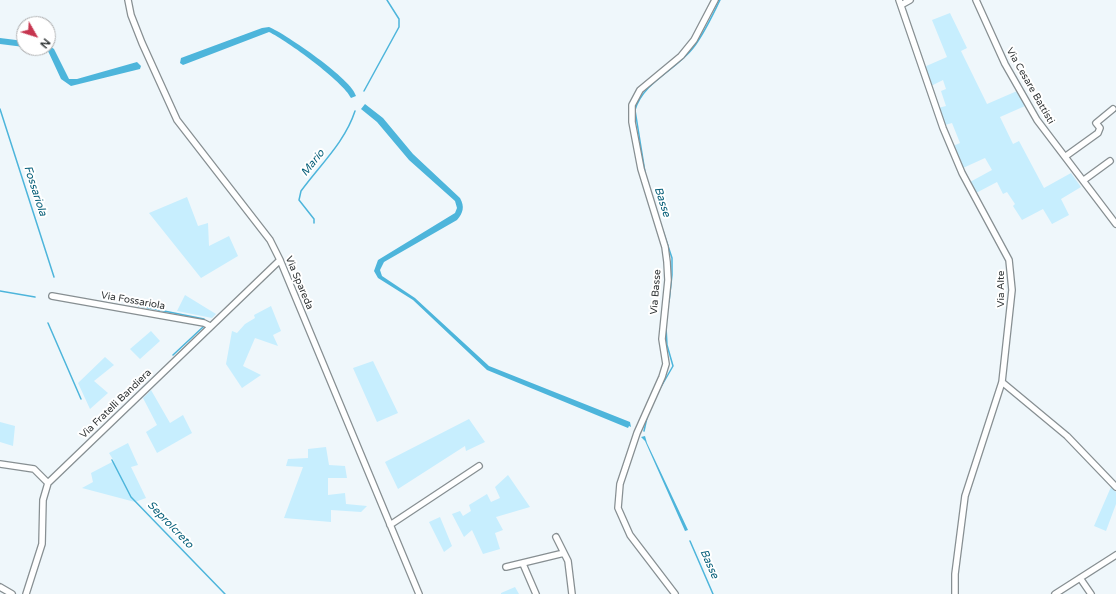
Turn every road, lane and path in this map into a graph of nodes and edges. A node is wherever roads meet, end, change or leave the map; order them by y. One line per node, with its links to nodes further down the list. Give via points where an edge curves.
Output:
1 (128, 0): 11 (street, Via Spareda, via 142,43 177,120 270,240)
2 (715, 0): 32 (street, Via Basse, via 694,40 681,56 640,90 632,105 632,122 641,169 665,247 667,262 668,280 662,339 666,364 637,433 620,484 618,508 630,535)
3 (910, 0): 5 (street)
4 (976, 0): 7 (street, Via Cesare Battisti, via 1005,64 1037,120)
5 (900, 2): 14 (street, Via Alte, via 943,128 962,173 1009,260 1012,290)
6 (1112, 109): 7 (street, via 1096,123 1100,128 1098,133)
7 (1066, 156): 9 (street, Via Cesare Battisti)
8 (1110, 161): 9 (street)
9 (1084, 180): 10 (street, Via Cesare Battisti)
10 (1116, 224)
11 (280, 260): 13 (street, Via Fratelli Bandiera); 19 (street, Via Spareda)
12 (52, 296): 13 (street, Via Fossariola, via 204,322)
13 (210, 326): 17 (street, Via Fratelli Bandiera)
14 (1002, 382): 18 (street, via 1067,436); 33 (street, Via Alte, via 965,496 955,574)
15 (0, 464): 17 (street, via 34,469)
16 (479, 466): 19 (street)
17 (48, 483): 28 (street, via 43,500 42,544)
18 (1116, 487)
19 (390, 525): 29 (street, Via Spareda)
20 (556, 538): 21 (street)
21 (564, 552): 23 (street); 31 (street, via 570,567)
22 (1116, 555): 25 (street)
23 (523, 564): 24 (street); 30 (street)
24 (506, 567)
25 (1080, 578): 34 (street); 35 (street)
26 (0, 587): 27 (street)
27 (12, 594)
28 (26, 594)
29 (419, 594)
30 (536, 594)
31 (572, 594)
32 (675, 594)
33 (956, 594)
34 (1055, 594)
35 (1091, 594)

